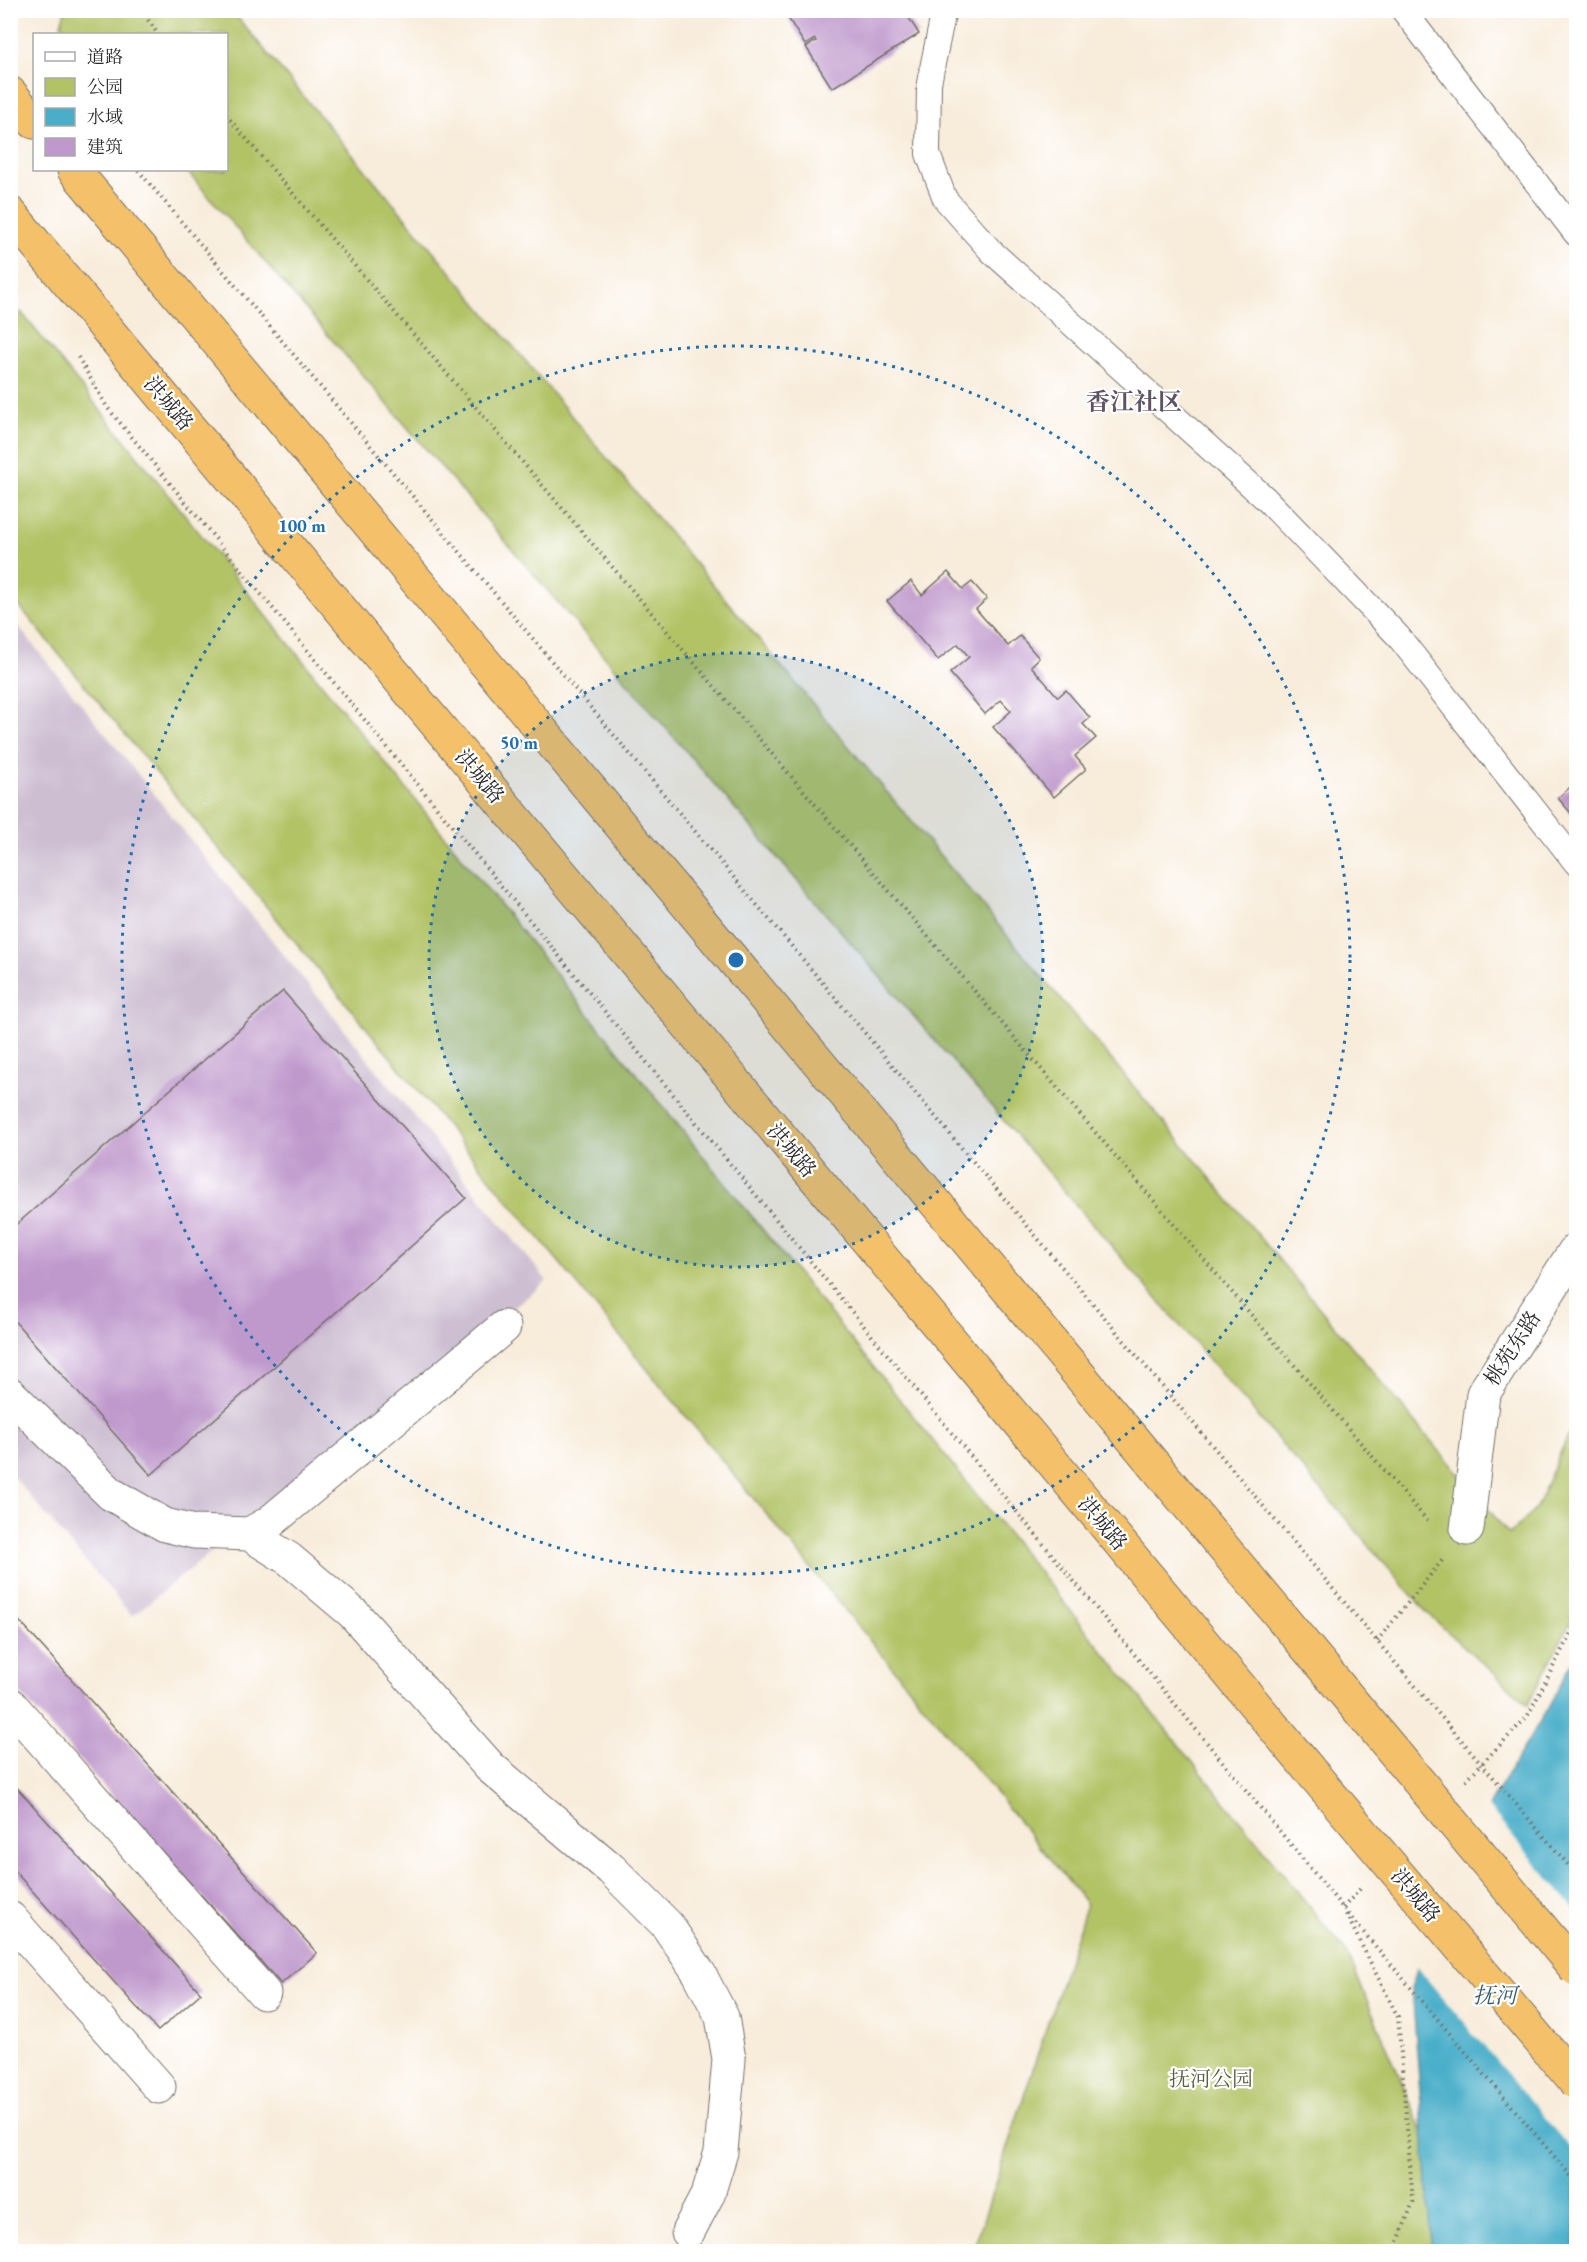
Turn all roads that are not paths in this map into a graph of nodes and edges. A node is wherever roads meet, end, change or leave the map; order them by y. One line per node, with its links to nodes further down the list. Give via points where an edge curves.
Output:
1 (944, 10): 4 (lane)
2 (962, 10): 4 (lane, via 950,23)
3 (1403, 10): 9 (lane)
4 (929, 83): 10 (lane, via 928,154 945,199 991,251 1266,499 1398,636)
5 (10, 93): 6 (highway)
6 (33, 121)
7 (75, 171): 18 (highway, bridge)
8 (10, 213): 20 (highway, 洪城路, bridge, via 1307,1767)
9 (1576, 234)
10 (1576, 863)
11 (1576, 1249): 15 (street, 桃苑东路, via 1483,1394)
12 (504, 1327): 14 (street, via 268,1523)
13 (10, 1394): 14 (street, via 120,1500 165,1525 194,1532)
14 (249, 1534): 22 (street, via 289,1560 354,1614 490,1767 611,1869 667,1925 699,1973 722,2017 729,2059 721,2152 708,2194)
15 (1459, 1539)
16 (10, 1704): 19 (street)
17 (10, 1918): 21 (street)
18 (1576, 1969)
19 (264, 1993)
20 (1576, 2083)
21 (159, 2087)
22 (688, 2232)

